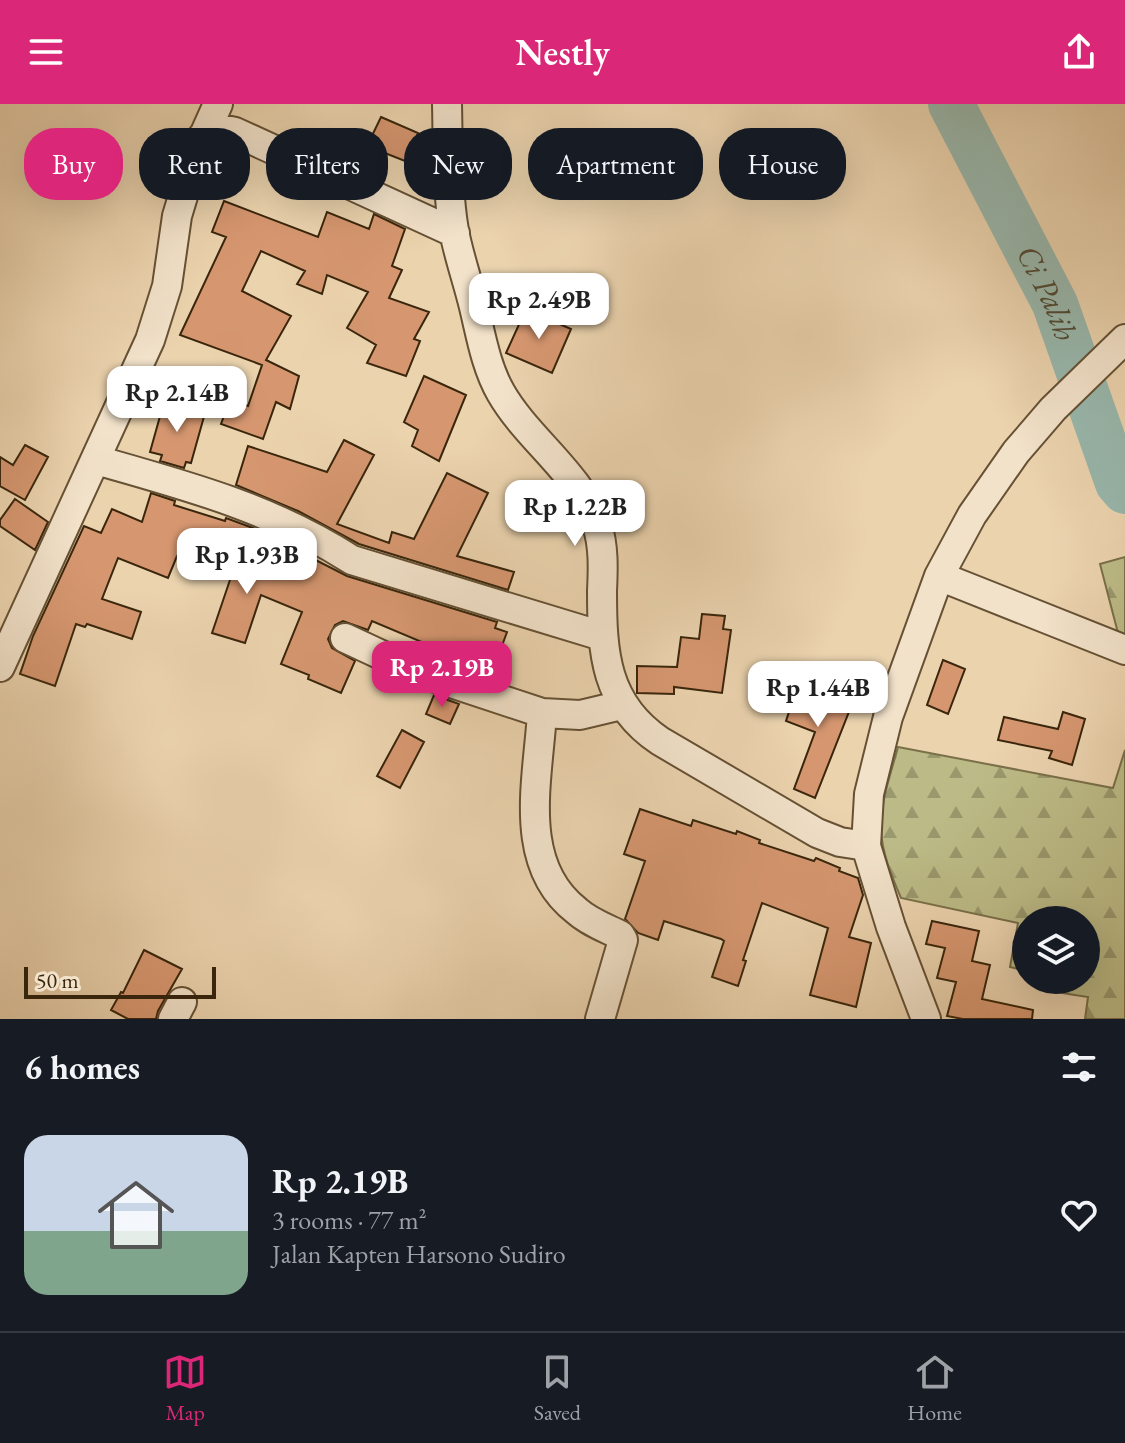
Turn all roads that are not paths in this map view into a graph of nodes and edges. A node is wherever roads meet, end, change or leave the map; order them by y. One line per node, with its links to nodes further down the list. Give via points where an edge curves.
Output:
1 (218, 104): 3 (street)
2 (447, 104): 6 (street)
3 (206, 128)
4 (250, 139): 6 (street)
5 (182, 200): 8 (street, via 167,286 150,340)
6 (455, 233): 10 (street, via 486,359 502,394 587,501 598,527)
7 (1125, 339): 9 (street, via 1016,452 972,515)
8 (96, 460): 10 (street, via 212,493 316,537 352,560); 13 (street)
9 (939, 576): 12 (street); 16 (street, via 888,717 869,794)
10 (602, 636): 14 (street)
11 (345, 638): 15 (street, via 418,672)
12 (1125, 650)
13 (0, 667)
14 (622, 705): 15 (street, via 580,715); 16 (street, via 638,726 660,741 817,833)
15 (542, 713): 17 (street, via 535,832 542,866 576,911 622,938)
16 (866, 846): 18 (street)
17 (600, 1019)
18 (926, 1019)

